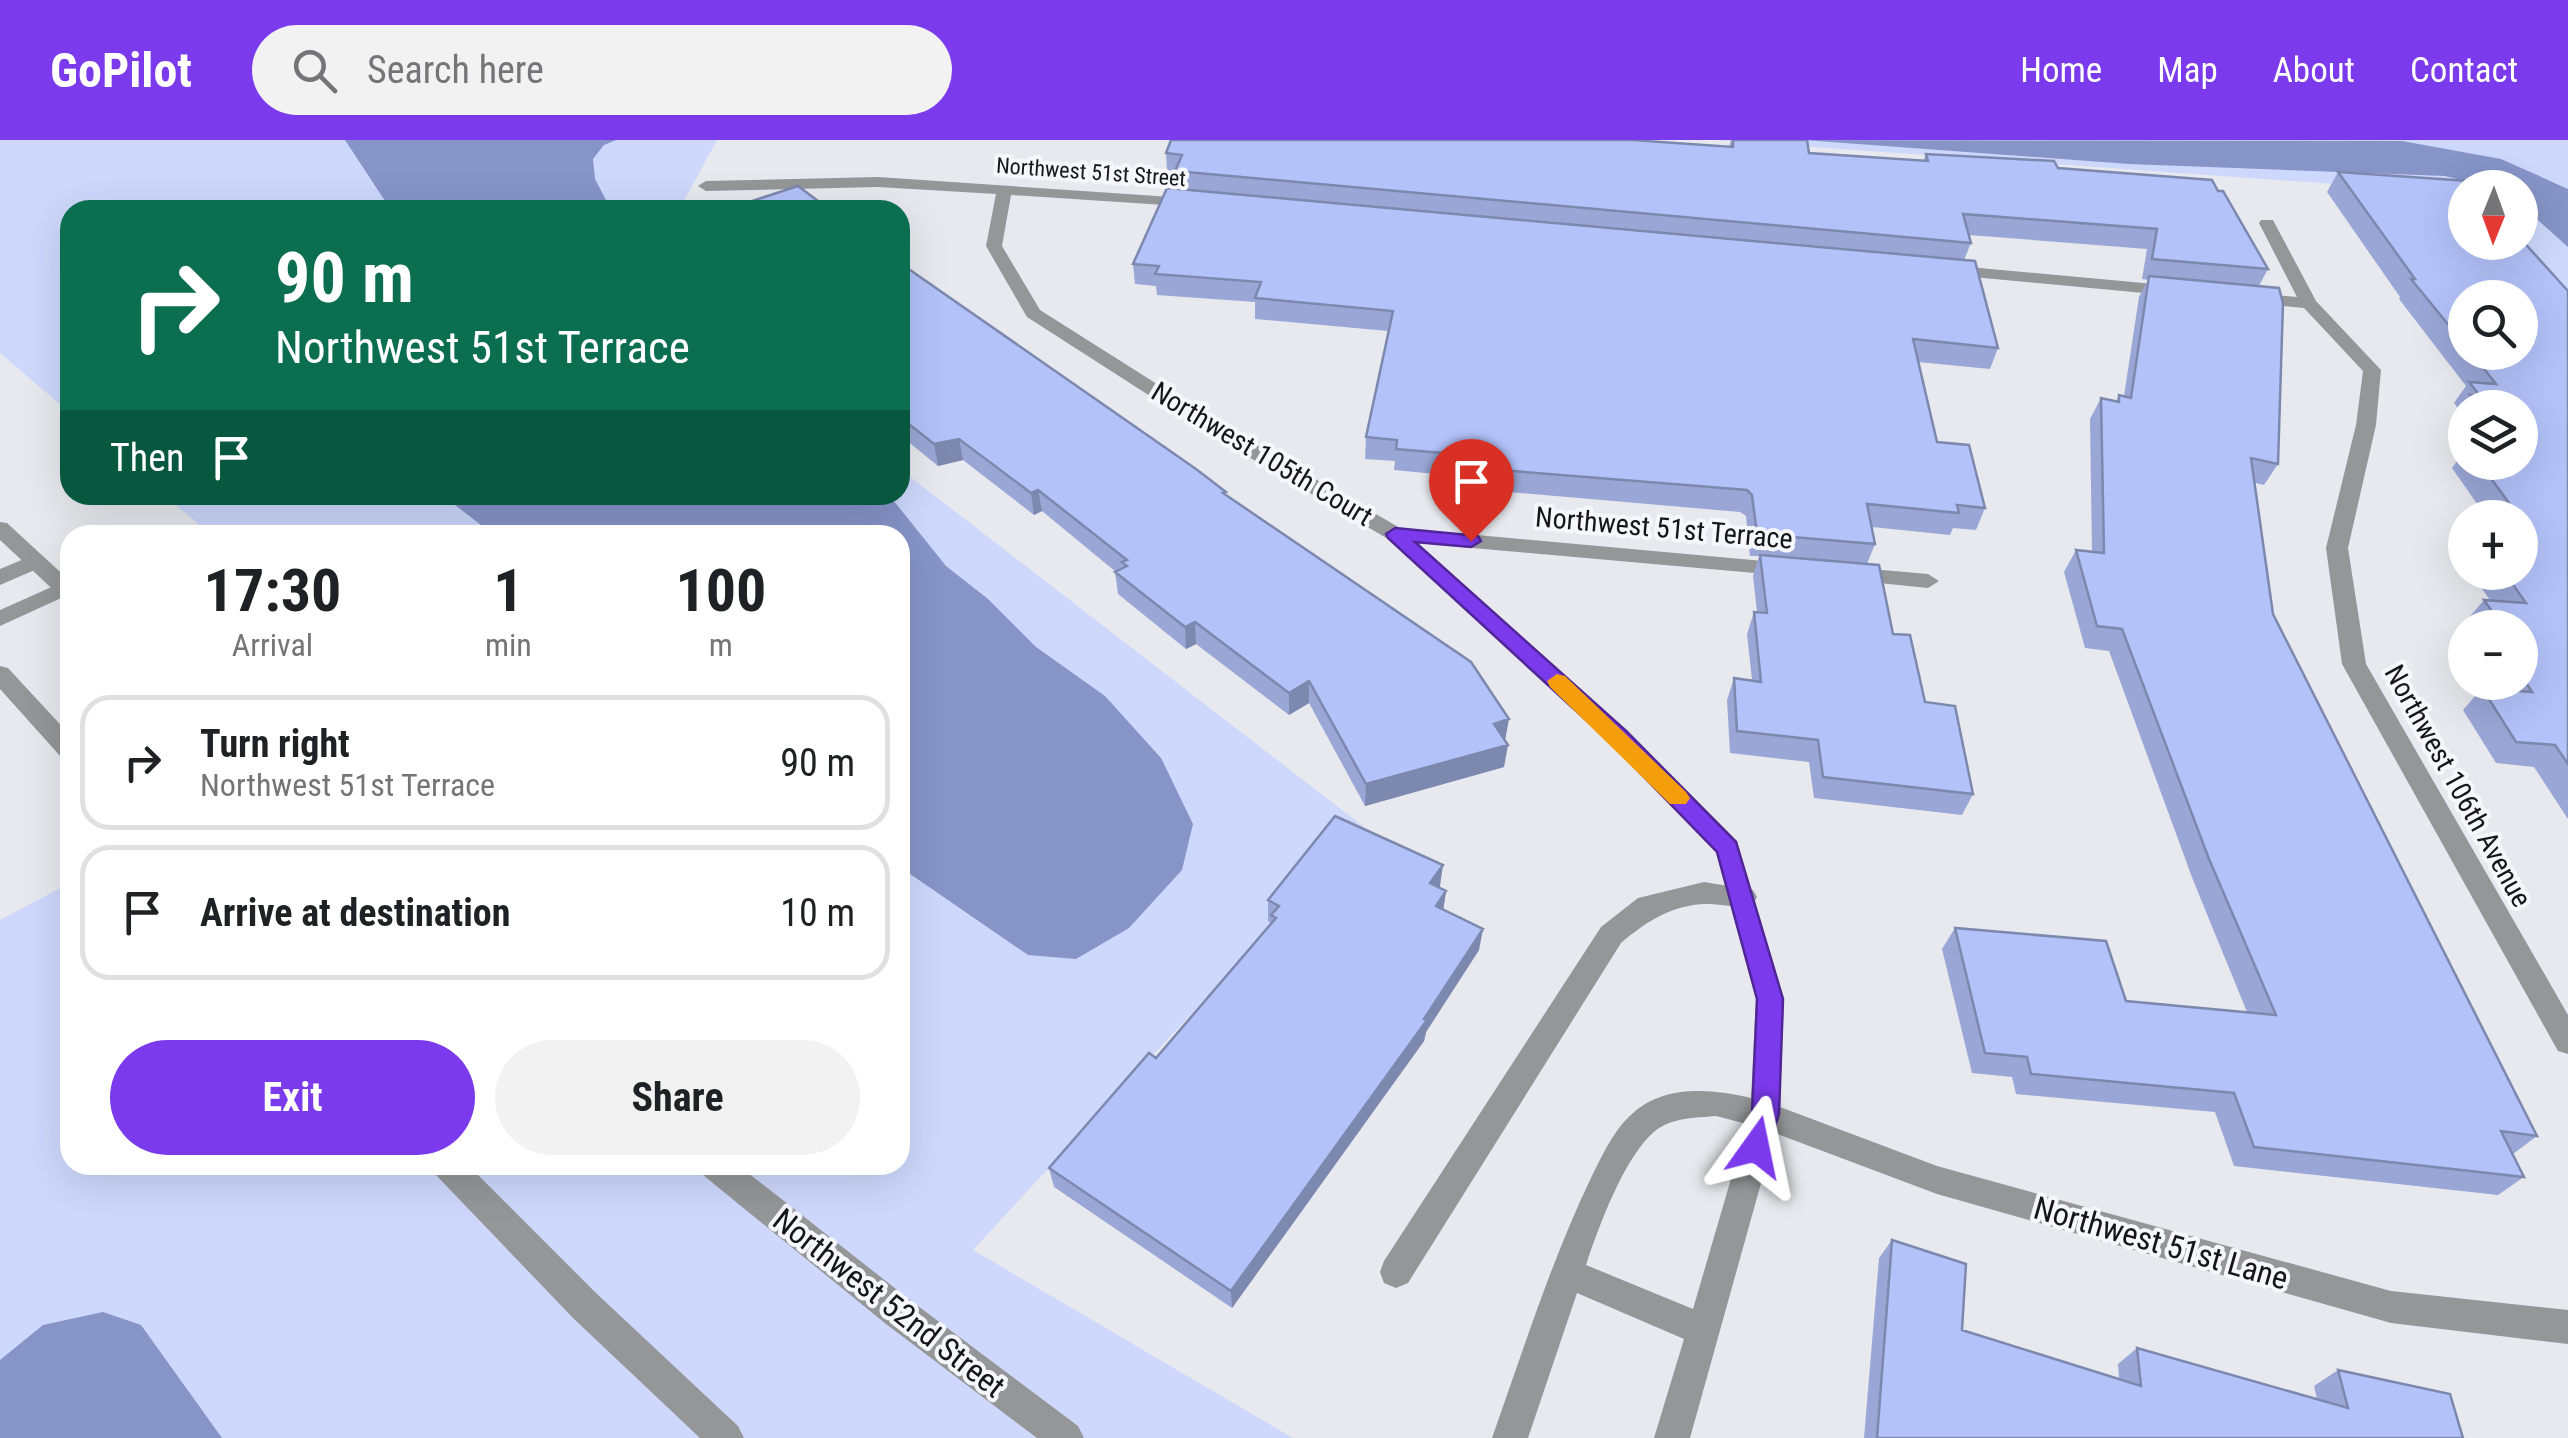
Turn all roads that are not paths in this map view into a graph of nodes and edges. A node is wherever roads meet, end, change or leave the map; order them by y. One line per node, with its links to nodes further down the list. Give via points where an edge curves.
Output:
1 (706, 186): 2 (street, Northwest 51st Street)
2 (1006, 188): 3 (street, Northwest 51st Street); 10 (street, Northwest 105th Court, via 994,246 1033,313)
3 (1223, 204)
4 (2267, 223): 8 (street, Northwest 106th Avenue)
5 (1934, 269): 6 (street)
6 (2190, 292)
7 (2230, 296): 8 (street)
8 (2309, 303): 20 (street, Northwest 106th Avenue, via 2372,370 2337,548 2354,664)
9 (0, 528): 11 (street)
10 (1395, 534): 13 (street, Northwest 51st Terrace); 19 (street, Northwest 105th Court, via 1618,736 1728,848)
11 (36, 561): 12 (street); 14 (street)
12 (0, 578)
13 (1928, 581)
14 (60, 583)
15 (60, 593): 16 (street)
16 (0, 619)
17 (0, 674): 18 (street)
18 (60, 740)
19 (1744, 897): 21 (street, Northwest 105th Court, via 1770,999); 24 (street, via 1704,892 1647,906 1611,935)
20 (2568, 1042)
21 (1765, 1114): 25 (street, via 1716,1103 1675,1106 1644,1122 1618,1156); 26 (street, Northwest 51st Lane, via 1938,1180 2390,1307); 27 (street, Northwest 105th Court)
22 (457, 1175): 28 (street)
23 (727, 1175): 29 (street, Northwest 52nd Street)
24 (1396, 1272)
25 (1568, 1274): 27 (street); 30 (street)
26 (2568, 1328)
27 (1700, 1329): 31 (street, Northwest 105th Court)
28 (726, 1438)
29 (1066, 1438)
30 (1510, 1438)
31 (1672, 1438)

